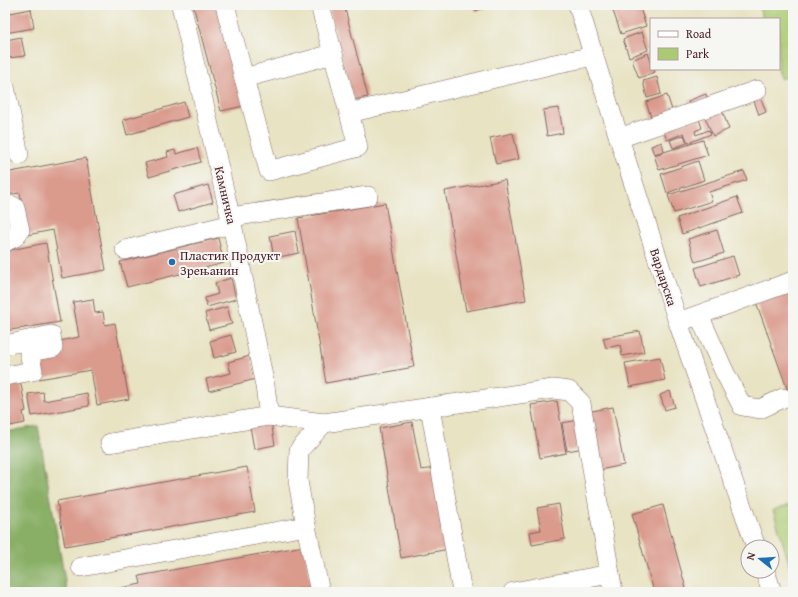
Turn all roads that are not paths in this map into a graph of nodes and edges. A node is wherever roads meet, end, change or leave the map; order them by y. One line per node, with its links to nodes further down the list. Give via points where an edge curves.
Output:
1 (181, 5): 15 (street, Камничка)
2 (225, 5): 7 (street)
3 (320, 5): 5 (street)
4 (578, 5): 6 (street, Вардарска)
5 (333, 54): 7 (street); 10 (street)
6 (594, 56): 10 (street); 11 (street, Вардарска)
7 (244, 78): 10 (street, via 269,171 358,147)
8 (5, 87): 12 (street)
9 (757, 90): 11 (street)
10 (349, 113)
11 (619, 138): 20 (street, Вардарска)
12 (19, 155)
13 (368, 196): 15 (street)
14 (5, 205): 16 (street, via 15,208 20,230 15,237)
15 (232, 221): 17 (street); 25 (street, Камничка, via 265,386)
16 (5, 242)
17 (126, 250)
18 (793, 281): 19 (street)
19 (699, 315): 20 (street); 23 (street, via 742,406 760,409)
20 (678, 322): 29 (street, Вардарска)
21 (5, 344): 22 (street, via 51,335 54,348 30,352 33,371)
22 (5, 376)
23 (783, 398)
24 (430, 407): 26 (street); 32 (street, via 553,389 569,391 581,402); 34 (street)
25 (268, 416): 26 (street); 27 (street)
26 (324, 423): 28 (street, via 299,450 298,481)
27 (110, 443)
28 (306, 526): 30 (street); 33 (street)
29 (753, 539)
30 (81, 566)
31 (768, 579): 36 (street)
32 (612, 583): 35 (street)
33 (320, 592)
34 (462, 592)
35 (513, 592)
36 (772, 592)

